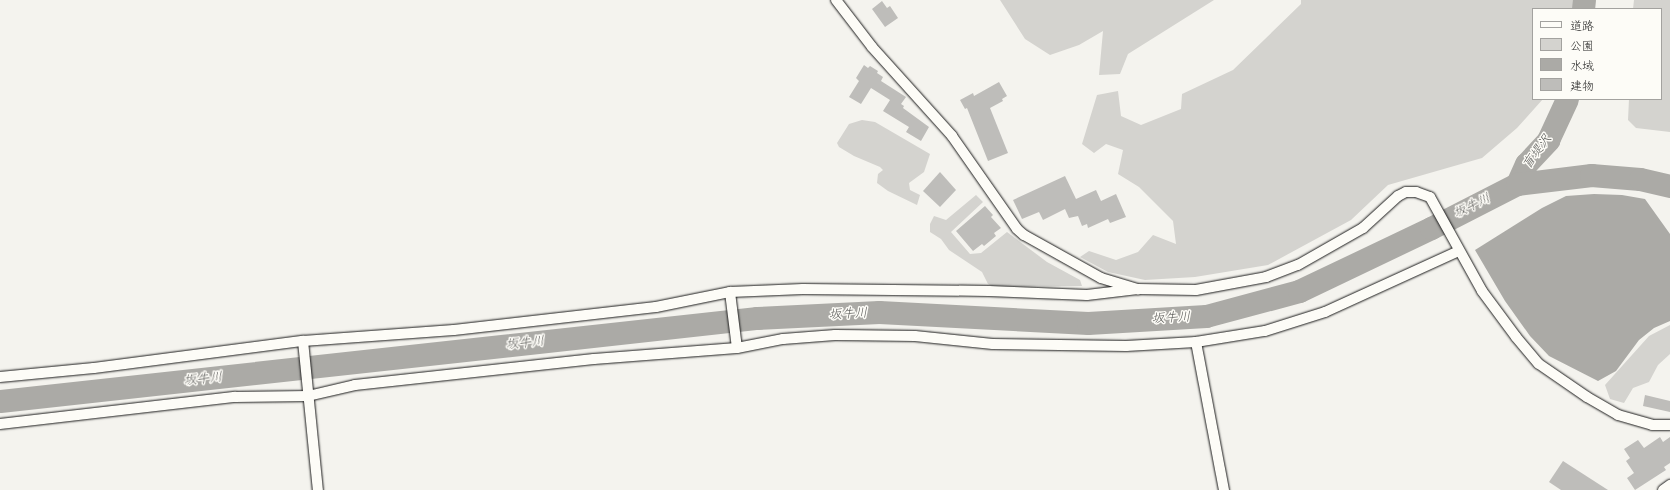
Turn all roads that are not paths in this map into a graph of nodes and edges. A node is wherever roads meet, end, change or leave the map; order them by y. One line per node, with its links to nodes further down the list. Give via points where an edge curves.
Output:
1 (836, 0): 3 (street, via 872,47 952,136 1016,229 1100,278)
2 (1459, 250): 3 (street, via 1430,197 1416,192 1406,192 1389,202 1363,228 1298,265 1266,277 1196,290); 6 (street, via 1325,312 1265,331); 11 (street, via 1482,291 1539,364 1618,415 1652,425)
3 (1138, 289): 4 (street, via 1087,295 803,289)
4 (730, 292): 5 (street, via 656,307 470,329); 7 (street)
5 (303, 341): 8 (street, via 94,368); 9 (street)
6 (1196, 342): 7 (street, via 1126,346 993,344 915,336 835,335); 14 (street)
7 (736, 343): 9 (street, via 370,383)
8 (0, 377)
9 (308, 396): 10 (street, via 235,397); 13 (street)
10 (0, 424)
11 (1670, 425)
12 (1670, 485): 15 (street)
13 (318, 490)
14 (1224, 490)
15 (1663, 490)

